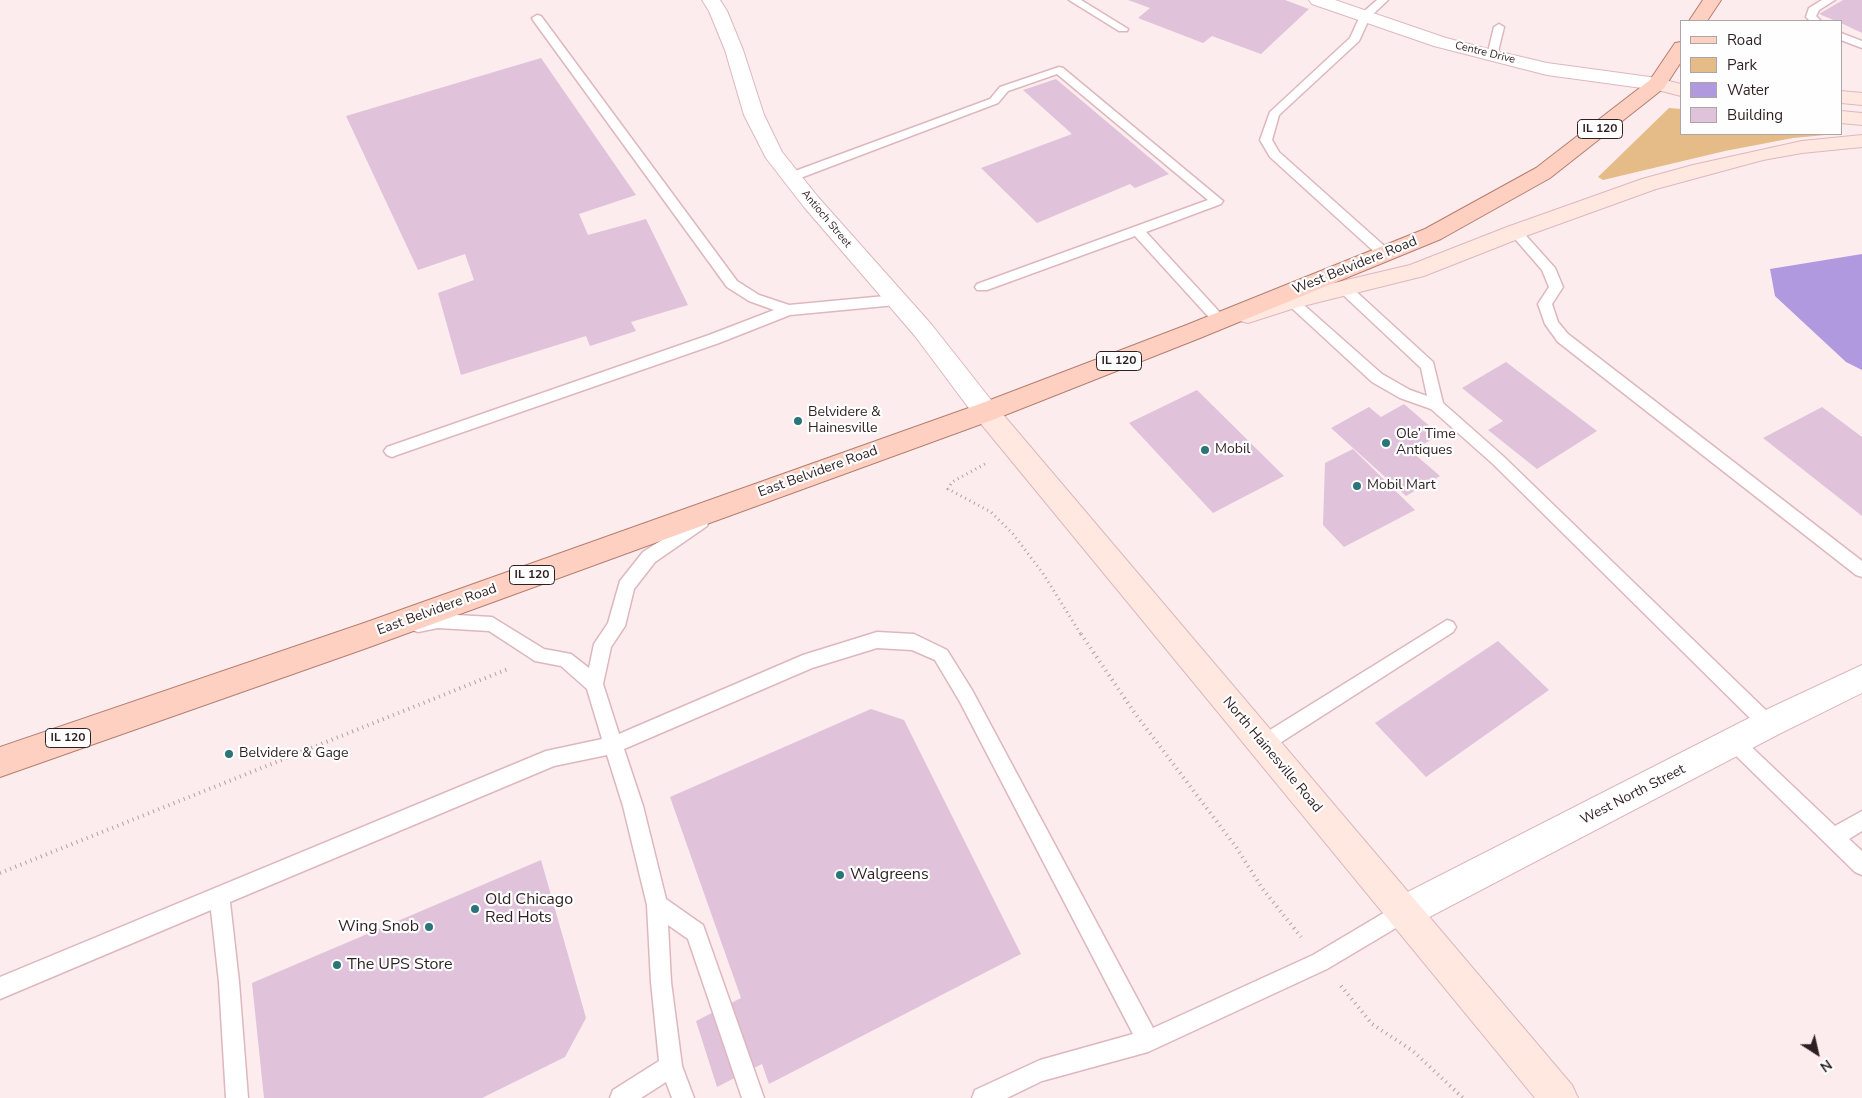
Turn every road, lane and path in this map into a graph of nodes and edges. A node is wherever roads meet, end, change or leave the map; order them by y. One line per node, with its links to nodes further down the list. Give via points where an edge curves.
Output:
1 (711, 0): 25 (street, Antioch Street, via 734,50 754,115 774,154)
2 (1074, 0): 12 (lane)
3 (1318, 0): 7 (street, Centre Drive)
4 (1383, 0): 7 (lane)
5 (1712, 0): 9 (main road)
6 (1830, 0): 10 (lane, via 1814,8 1811,16)
7 (1365, 16): 16 (street, Centre Drive); 28 (lane, via 1355,39 1274,114 1266,140 1274,154)
8 (537, 18): 33 (lane, via 732,284 754,298)
9 (1699, 20)
10 (1815, 20)
11 (1499, 27): 16 (lane)
12 (1123, 29)
13 (1842, 36): 14 (lane)
14 (1862, 45)
15 (1680, 49): 18 (main road, West Belvidere Road / IL 120)
16 (1492, 56): 18 (street, Centre Drive, via 1547,68)
17 (1680, 83): 18 (main road)
18 (1657, 84): 19 (main road); 28 (main road, West Belvidere Road / IL 120, via 1542,173 1433,234)
19 (1680, 90)
20 (1842, 97): 21 (main road)
21 (1862, 99)
22 (1842, 117): 23 (main road)
23 (1862, 119)
24 (1862, 141): 27 (main road, via 1802,147 1700,169)
25 (791, 177): 26 (lane, via 994,101 1004,89 1059,70 1216,201); 31 (street, Antioch Street)
26 (1137, 230): 29 (lane); 34 (lane)
27 (1515, 232): 30 (main road, via 1416,271); 41 (lane, via 1548,268 1556,287 1545,304 1552,324 1563,338)
28 (1385, 254): 34 (main road, West Belvidere Road / IL 120)
29 (982, 286)
30 (1345, 289): 32 (main road); 36 (lane, via 1428,366)
31 (896, 300): 33 (lane); 37 (street, Antioch Street)
32 (1291, 301): 35 (main road); 36 (lane, via 1377,378 1405,394)
33 (788, 310): 39 (lane)
34 (1220, 321): 35 (main road, West Belvidere Road / IL 120)
35 (1192, 332): 37 (main road, West Belvidere Road / IL 120)
36 (1436, 405): 47 (lane, via 1498,460)
37 (986, 412): 38 (main road, North Hainesville Road); 40 (main road, East Belvidere Road / IL 120)
38 (1015, 448): 49 (main road, North Hainesville Road); 59 (path, via 952,482 948,489 991,512 1013,534 1042,572 1134,712)
39 (392, 451)
40 (755, 495): 43 (main road, East Belvidere Road / IL 120); 46 (lane, via 704,519 649,557 626,586 616,626 603,644)
41 (1862, 570)
42 (1447, 627): 49 (lane)
43 (364, 636): 44 (lane, via 438,621 492,624); 51 (main road, East Belvidere Road / IL 120)
44 (541, 656): 46 (lane, via 565,660); 55 (path)
45 (1862, 678): 47 (street, West North Street)
46 (594, 684): 50 (lane)
47 (1768, 724): 48 (street, West North Street)
48 (1735, 743): 53 (lane); 58 (street, West North Street)
49 (1263, 744): 58 (main road, North Hainesville Road)
50 (614, 745): 56 (lane, via 553,757); 57 (lane, via 633,806); 61 (lane, via 809,661 876,640 914,642 941,655 966,696)
51 (0, 762)
52 (1862, 820): 53 (lane)
53 (1834, 837): 54 (lane)
54 (1862, 865)
55 (0, 873)
56 (219, 896): 60 (lane); 63 (lane, via 230,982)
57 (657, 905): 62 (lane, via 661,982); 66 (lane, via 696,932)
58 (1404, 912): 59 (lane); 69 (main road, North Hainesville Road)
59 (1320, 962): 61 (lane); 68 (path, via 1372,1024 1413,1051)
60 (0, 988)
61 (1148, 1041): 67 (lane, via 1040,1071)
62 (671, 1066): 64 (lane); 65 (lane)
63 (237, 1098)
64 (621, 1098)
65 (683, 1098)
66 (753, 1098)
67 (983, 1098)
68 (1464, 1098)
69 (1559, 1098)

